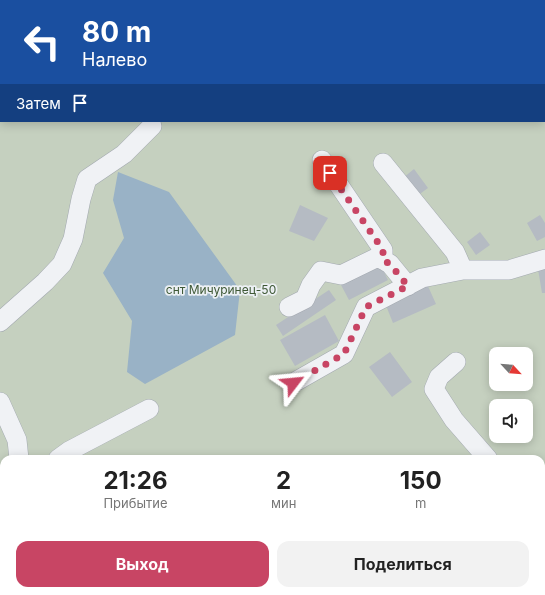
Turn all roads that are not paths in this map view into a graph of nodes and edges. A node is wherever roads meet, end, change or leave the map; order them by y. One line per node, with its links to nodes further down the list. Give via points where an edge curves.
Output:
1 (152, 126): 9 (lane, via 124,154 87,179 73,239 62,264)
2 (322, 160): 5 (lane, via 383,250)
3 (384, 163): 6 (lane, via 455,252)
4 (545, 259): 6 (lane, via 509,270)
5 (383, 260): 7 (lane, via 390,264); 8 (lane, via 378,257 341,275 321,271 305,299)
6 (463, 270): 7 (lane, via 422,278)
7 (408, 286): 11 (lane, via 366,307 344,354)
8 (289, 307)
9 (0, 322)
10 (456, 362): 16 (lane, via 439,377 434,389 454,420)
11 (293, 383)
12 (0, 402): 14 (lane, via 17,440)
13 (149, 409): 15 (lane)
14 (19, 455)
15 (64, 455)
16 (485, 455)

